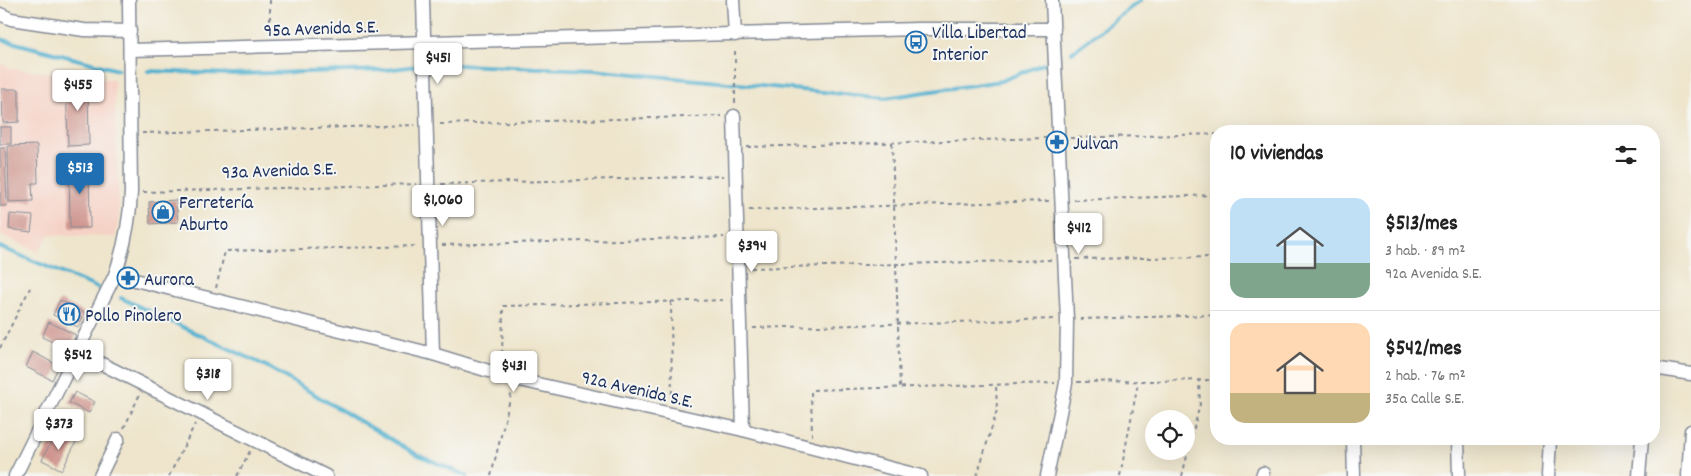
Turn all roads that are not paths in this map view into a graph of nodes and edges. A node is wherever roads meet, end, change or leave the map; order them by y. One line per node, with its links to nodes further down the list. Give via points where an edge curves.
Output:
1 (129, 0): 7 (street)
2 (423, 0): 9 (street)
3 (733, 0): 8 (street)
4 (1052, 0): 6 (street)
5 (0, 14): 7 (street, via 11,19 84,30)
6 (1054, 29): 8 (street, 95a Avenida S.E., via 918,29); 28 (street, via 1066,259 1066,383)
7 (130, 31): 10 (street)
8 (735, 35): 9 (street, 95a Avenida S.E.)
9 (423, 43): 10 (street, 95a Avenida S.E.); 14 (street)
10 (130, 50): 12 (street, via 130,221)
11 (734, 116): 17 (street)
12 (115, 276): 13 (street); 14 (street, 92a Avenida S.E.)
13 (78, 352): 24 (street); 26 (street)
14 (433, 354): 17 (street, 92a Avenida S.E., via 515,379)
15 (1660, 369): 16 (street)
16 (1691, 374)
17 (743, 430): 27 (street, 92a Avenida S.E.)
18 (1691, 431): 33 (street)
19 (118, 439): 25 (street)
20 (1353, 445): 29 (street)
21 (1458, 445): 30 (street)
22 (1550, 445): 31 (street)
23 (1642, 445): 32 (street)
24 (16, 476)
25 (100, 476)
26 (326, 476)
27 (921, 476)
28 (1047, 476)
29 (1354, 476)
30 (1459, 476)
31 (1548, 476)
32 (1639, 476)
33 (1688, 476)

